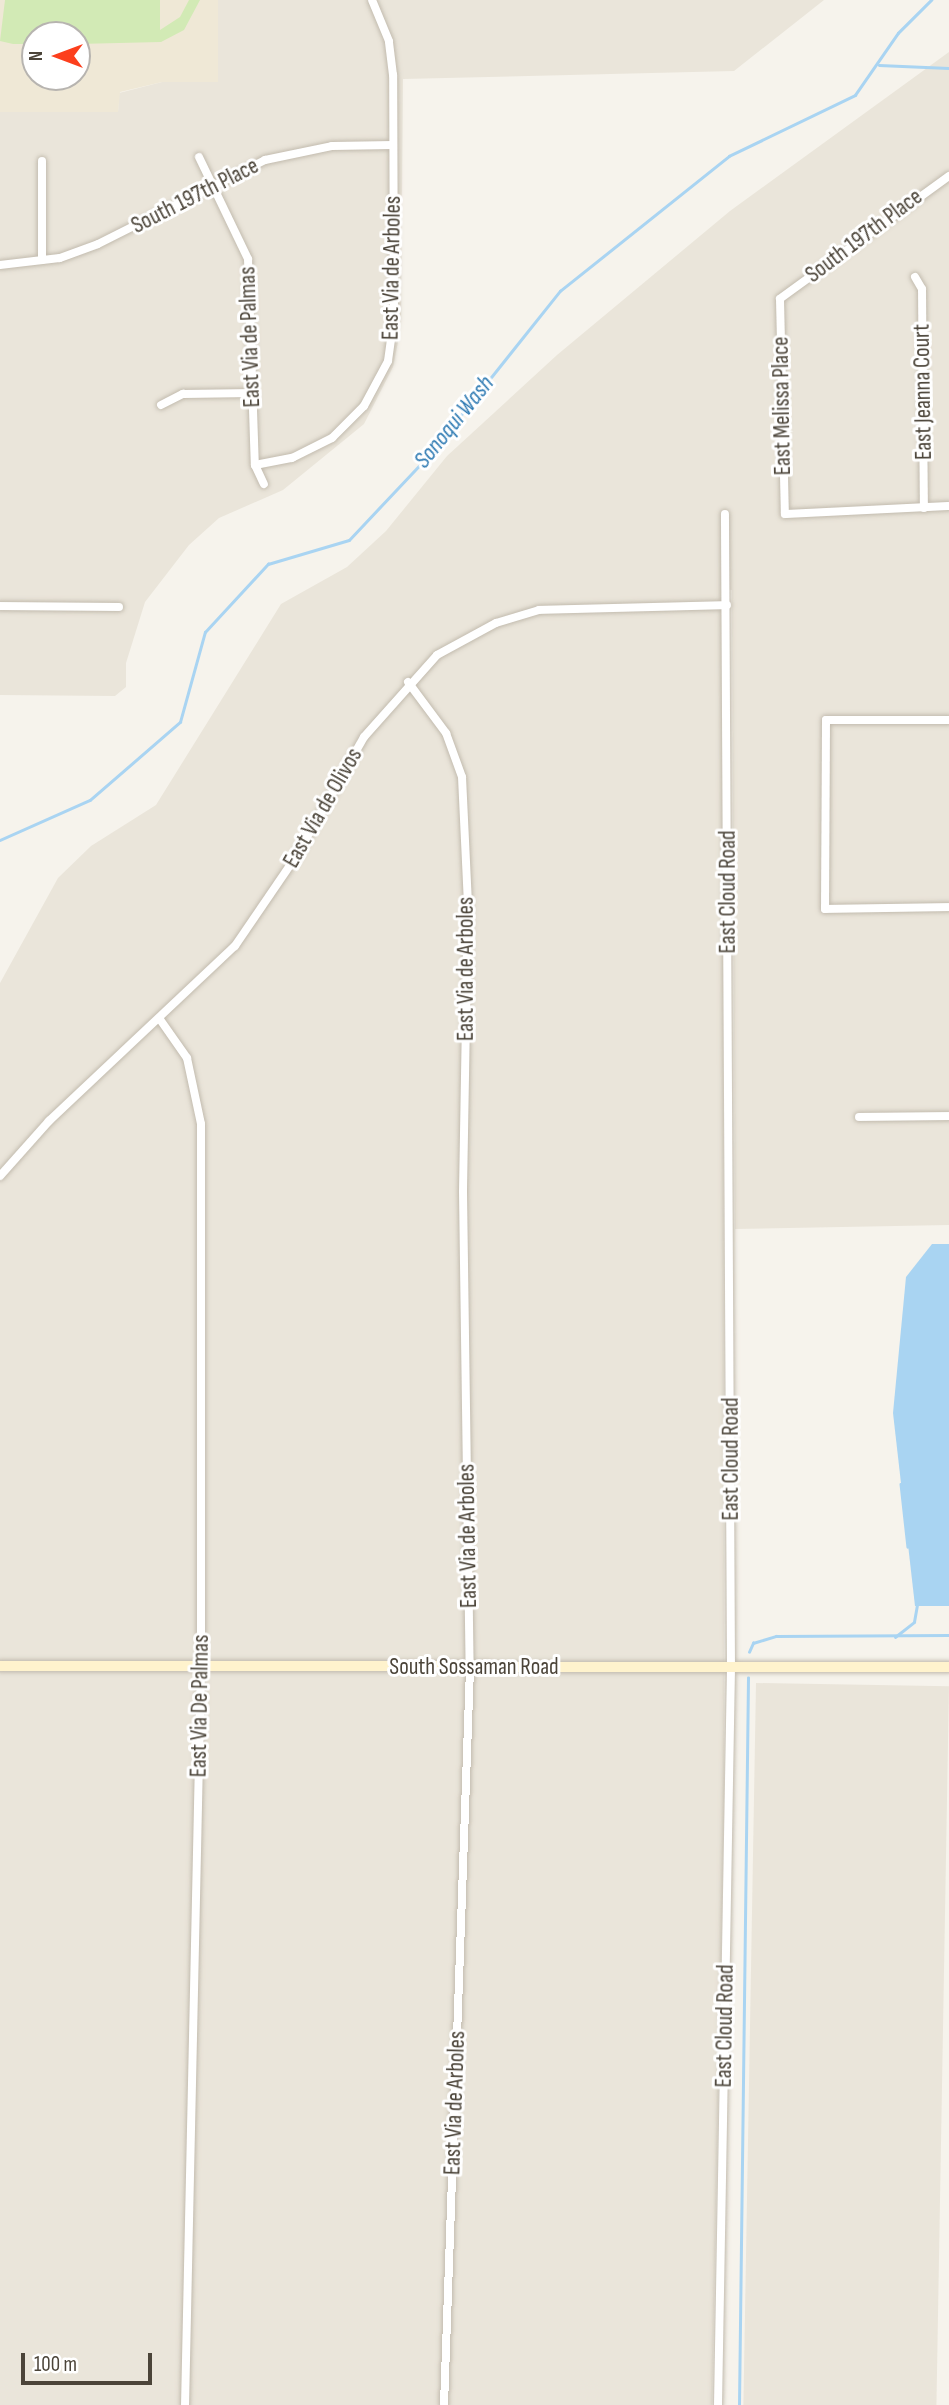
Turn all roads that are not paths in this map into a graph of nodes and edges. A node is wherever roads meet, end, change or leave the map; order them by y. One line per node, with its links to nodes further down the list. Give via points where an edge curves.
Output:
1 (372, 0): 2 (street, East Via de Arboles, via 389,41)
2 (393, 145): 6 (street, South 197th Place, via 312,149 265,160); 13 (street, East Via de Arboles, via 393,338 377,388 332,438 292,458)
3 (199, 157): 6 (street, East Via de Palmas)
4 (42, 162): 7 (street)
5 (949, 176): 10 (street, South 197th Place)
6 (213, 183): 7 (street, South 197th Place, via 98,244); 11 (street, East Via de Palmas, via 248,259)
7 (42, 260): 8 (street, South 197th Place)
8 (0, 265)
9 (915, 277): 16 (street, East Jeanna Court, via 922,289)
10 (780, 299): 16 (street, East Melissa Place, via 785,514)
11 (253, 393): 12 (street, via 183,394); 13 (street, East Via de Palmas)
12 (161, 405)
13 (254, 465): 14 (street, East Via de Palmas)
14 (264, 484)
15 (949, 506): 16 (street)
16 (924, 508)
17 (725, 514): 18 (street, East Cloud Road)
18 (727, 605): 21 (street, East Via de Olivos, via 539,610 467,637); 32 (street, East Cloud Road)
19 (0, 606): 20 (street)
20 (119, 607)
21 (408, 682): 24 (street, East Via de Olivos, via 364,737 295,858 235,946); 31 (street, East Via de Arboles, via 446,733 462,777)
22 (949, 720): 23 (street, via 826,720 825,909)
23 (949, 907)
24 (159, 1018): 27 (street, East Via de Olivos); 29 (street, East Via De Palmas, via 187,1058 201,1124)
25 (949, 1116): 26 (street)
26 (859, 1117)
27 (0, 1176)
28 (0, 1666): 29 (main road, South Sossaman Road)
29 (201, 1667): 31 (main road, South Sossaman Road); 33 (street, East Via De Palmas)
30 (949, 1667): 32 (main road, South Sossaman Road)
31 (470, 1668): 32 (main road, South Sossaman Road); 34 (street, East Via de Arboles)
32 (732, 1668): 35 (street, East Cloud Road)
33 (185, 2405)
34 (444, 2405)
35 (718, 2405)

